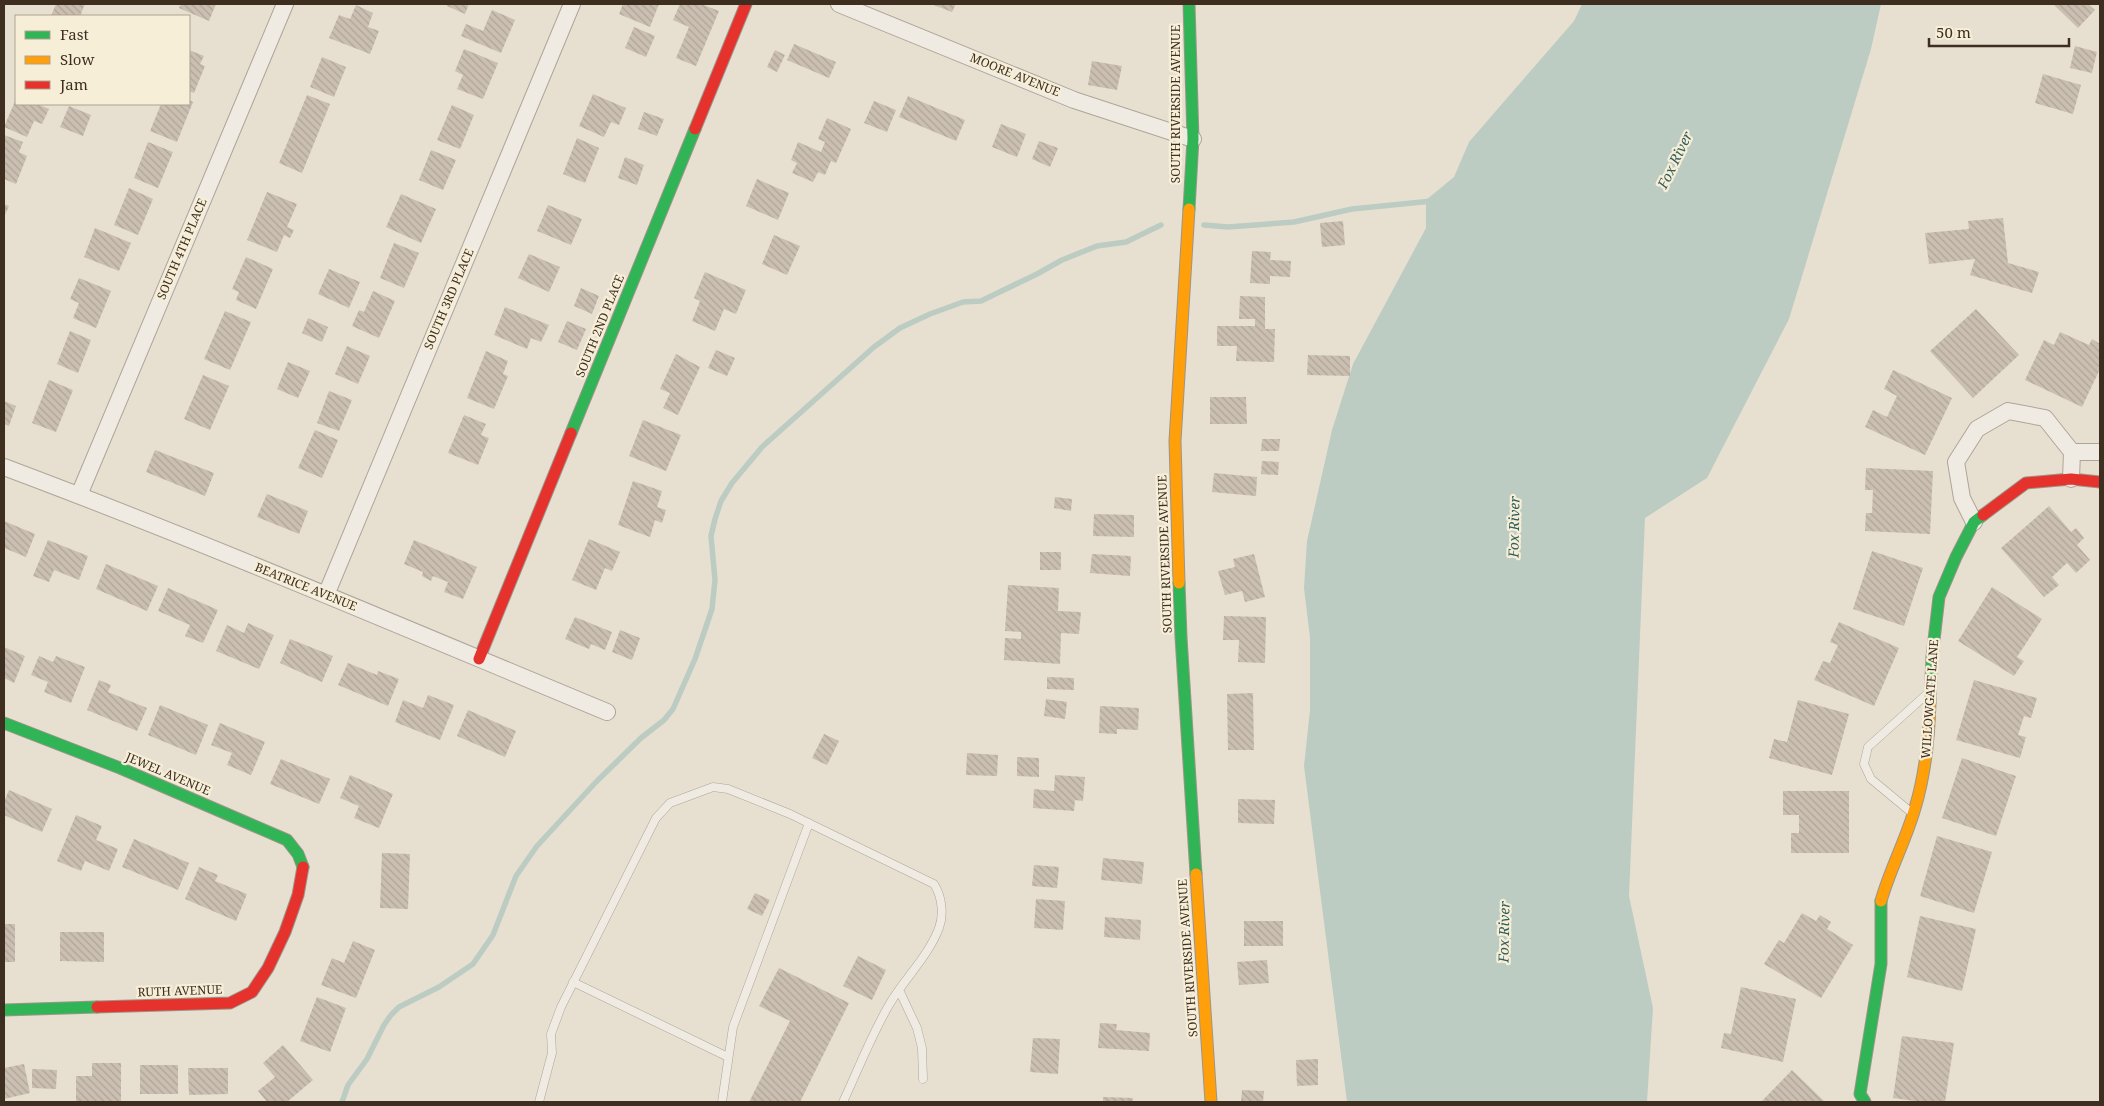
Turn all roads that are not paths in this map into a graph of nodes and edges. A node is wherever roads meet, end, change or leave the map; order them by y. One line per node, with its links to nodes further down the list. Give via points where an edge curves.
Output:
1 (285, 4): 13 (street, SOUTH 4TH PLACE)
2 (572, 4): 15 (street, SOUTH 3RD PLACE)
3 (746, 4): 16 (street, SOUTH 2ND PLACE)
4 (840, 4): 6 (street, MOORE AVENUE)
5 (1189, 4): 7 (street, SOUTH RIVERSIDE AVENUE)
6 (856, 7): 7 (street, MOORE AVENUE, via 1074,100)
7 (1193, 139): 31 (street, SOUTH RIVERSIDE AVENUE, via 1175,441 1181,637)
8 (2072, 452): 9 (street); 11 (street); 14 (street, via 2045,418 2008,411 1976,429 1956,462 1962,498)
9 (2100, 452)
10 (4, 467): 13 (street, BEATRICE AVENUE)
11 (2071, 479): 12 (street, WILLOWGATE LANE); 14 (street, WILLOWGATE LANE, via 2026,483)
12 (2100, 482)
13 (79, 495): 15 (street, BEATRICE AVENUE)
14 (1974, 522): 17 (street, WILLOWGATE LANE, via 1939,597)
15 (326, 595): 16 (street, BEATRICE AVENUE)
16 (479, 658): 18 (street, BEATRICE AVENUE)
17 (1930, 691): 20 (street, WILLOWGATE LANE, via 1926,766); 20 (lane, via 1868,748 1864,764 1871,779)
18 (607, 712)
19 (4, 723): 22 (street, JEWEL AVENUE, via 120,768 287,840 300,855)
20 (1913, 814): 32 (street, WILLOWGATE LANE, via 1888,876 1880,907 1881,964 1860,1094)
21 (808, 823): 23 (lane, via 728,788 713,788 670,803 656,818); 24 (lane, via 934,884 938,891 942,908 939,928); 26 (lane, via 733,1027)
22 (303, 871): 25 (street, RUTH AVENUE, via 300,890 268,970 253,990 230,1003)
23 (573, 982): 26 (lane); 28 (lane, via 551,1034 552,1053)
24 (900, 990): 27 (lane, via 917,1028 922,1048); 30 (lane, via 889,1005)
25 (4, 1010)
26 (728, 1057): 29 (lane)
27 (923, 1079)
28 (539, 1102)
29 (722, 1102)
30 (843, 1102)
31 (1211, 1102)
32 (1865, 1102)

